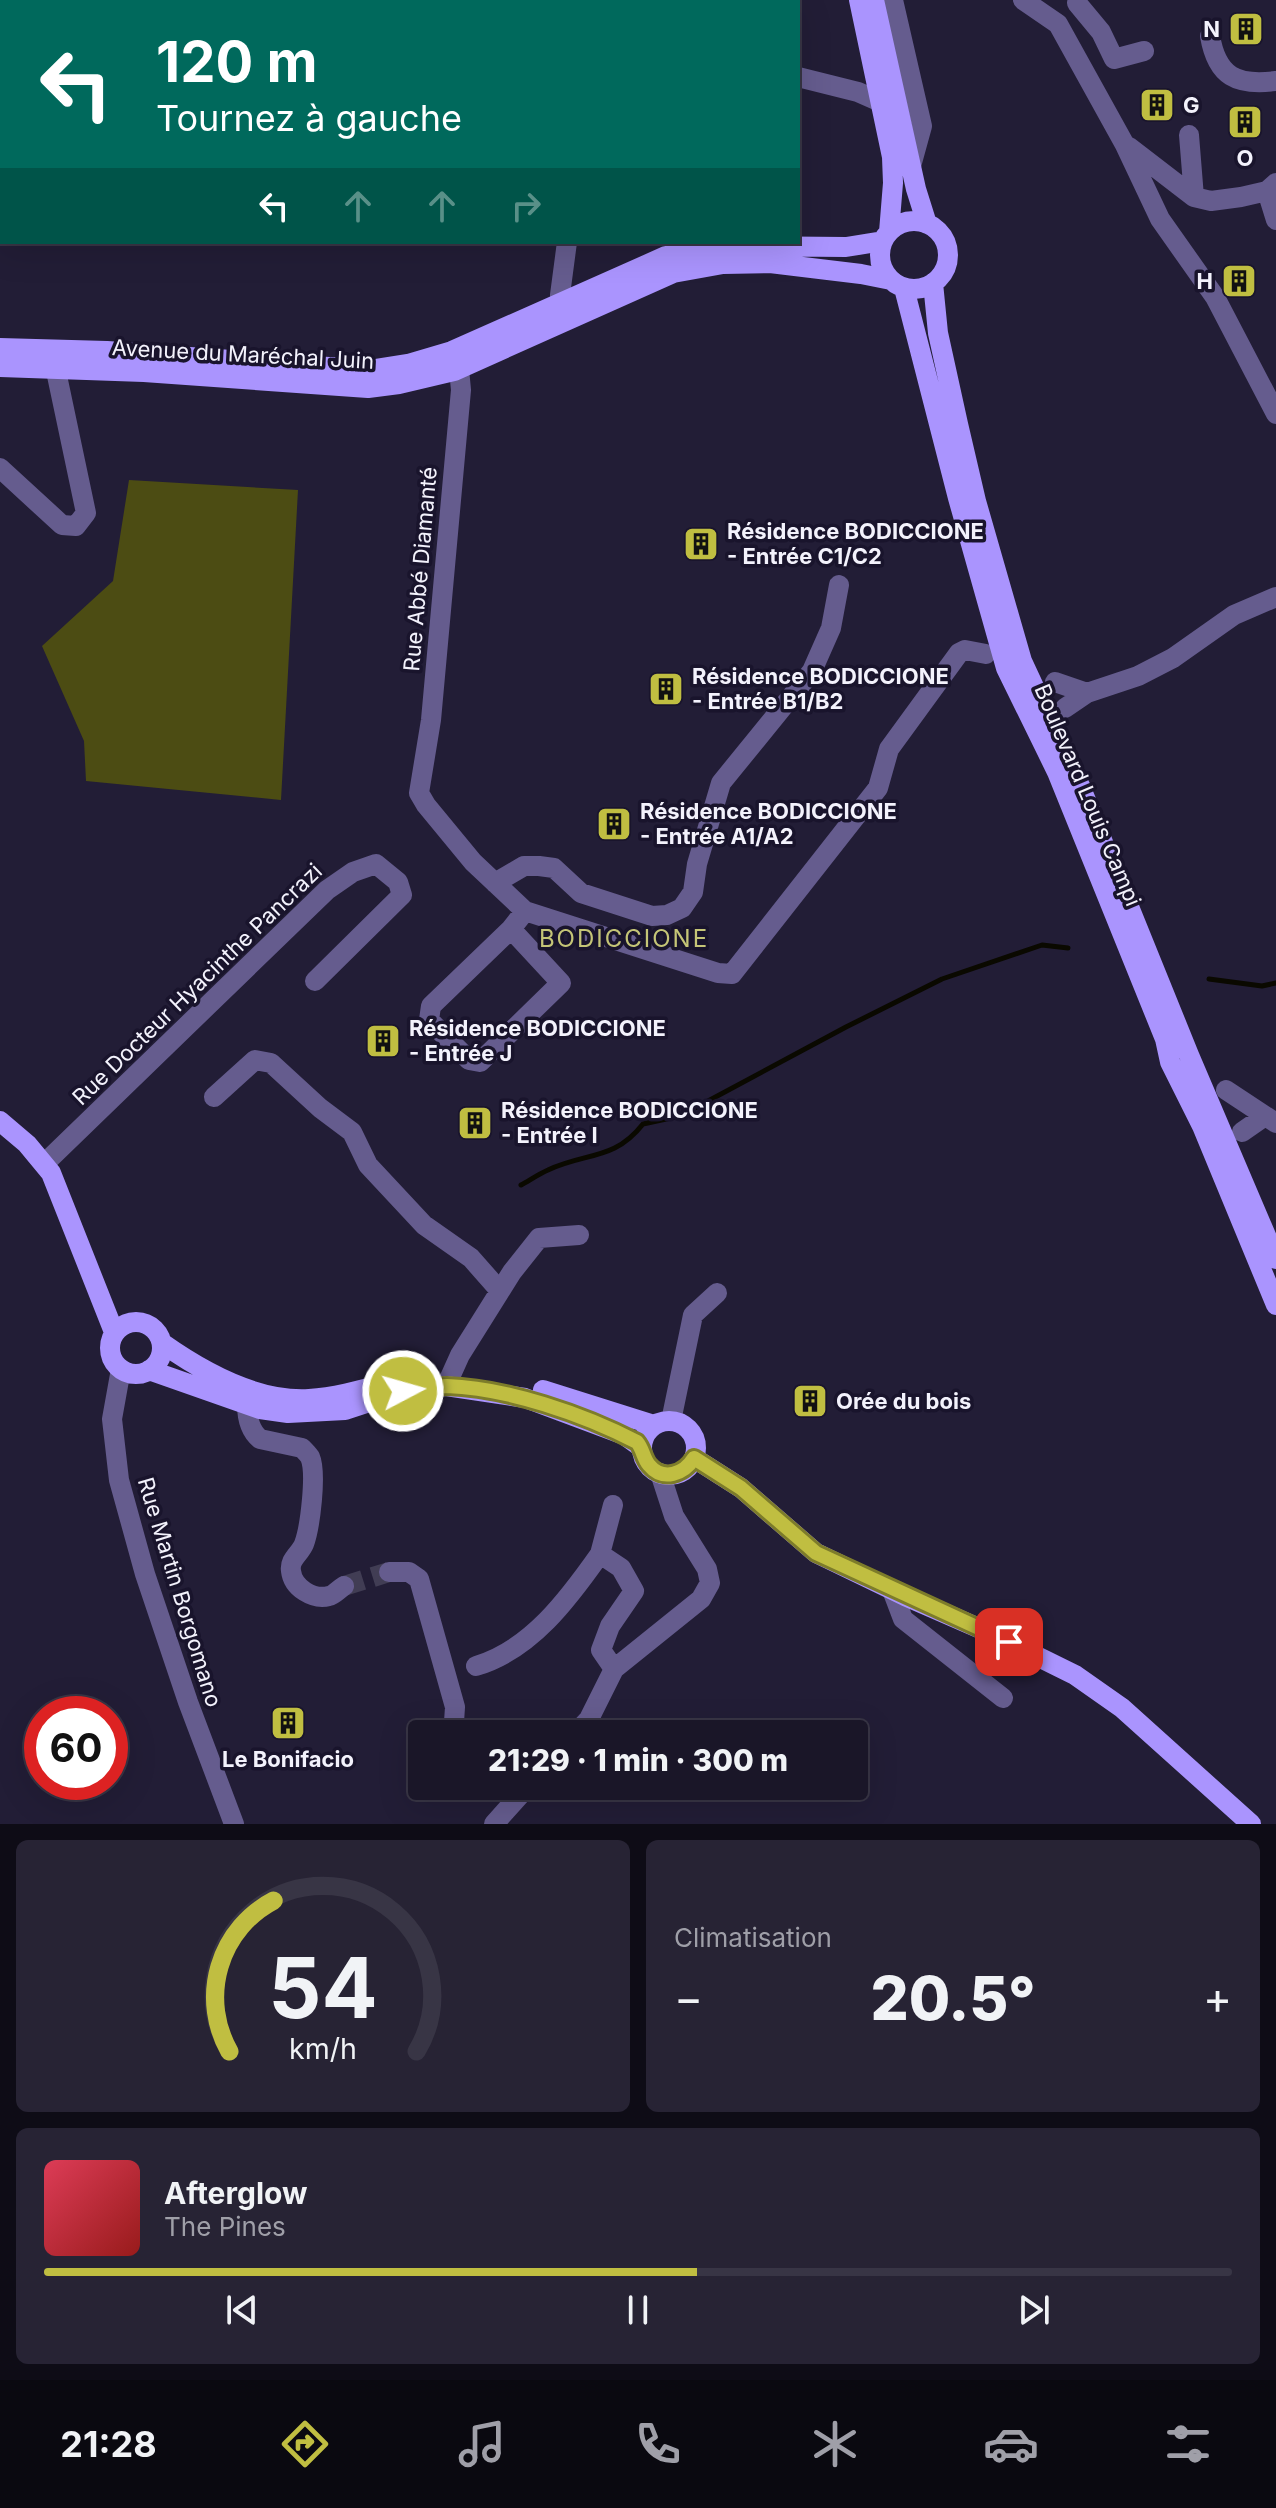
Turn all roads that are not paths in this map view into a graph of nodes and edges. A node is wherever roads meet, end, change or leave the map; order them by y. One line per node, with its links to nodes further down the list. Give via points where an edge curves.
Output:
1 (859, 0): 11 (main road)
2 (874, 0): 14 (main road)
3 (893, 0): 14 (street, via 922,126)
4 (1023, 0): 6 (street)
5 (1078, 1): 6 (street); 8 (street, via 1114,59)
6 (1058, 24): 13 (street)
7 (1210, 36): 10 (street, via 1224,72 1252,84)
8 (1144, 51)
9 (800, 78): 11 (street)
10 (1276, 81)
11 (883, 103): 19 (main road, via 892,157)
12 (1189, 135): 16 (street)
13 (1125, 145): 16 (street); 29 (street, via 1160,219 1215,297)
14 (911, 166): 18 (main road)
15 (1272, 187): 16 (street, via 1211,201); 17 (street)
16 (1194, 197)
17 (1276, 220)
18 (927, 224): 19 (main road, via 907,222); 21 (main road, via 940,234 947,255 946,266)
19 (886, 236): 22 (main road, via 880,262); 23 (main road, Avenue du Maréchal Juin, via 846,247 720,246 666,256)
20 (567, 244): 23 (street)
21 (933, 283): 22 (main road, via 924,288); 48 (main road, Boulevard Louis Campi, via 938,333 965,455 1022,661 1081,788)
22 (897, 284): 23 (main road, Avenue du Maréchal Juin, via 770,263 723,264 673,273); 51 (main road, Boulevard Louis Campi, via 1006,668 1057,772 1170,1062)
23 (561, 313): 26 (main road, Avenue du Maréchal Juin)
24 (0, 348): 25 (main road, Avenue du Maréchal Juin)
25 (51, 348): 26 (main road, Avenue du Maréchal Juin, via 370,370); 28 (street)
26 (455, 360): 28 (main road, Avenue du Maréchal Juin, via 399,384 368,388); 37 (street, Rue Abbé Diamanté, via 461,390 431,720 419,793)
27 (0, 367): 28 (main road, Avenue du Maréchal Juin)
28 (54, 369): 30 (street, via 86,513 76,526 62,525)
29 (1276, 414)
30 (4, 482)
31 (839, 585): 37 (street, via 831,628 812,671 721,783 693,892 682,908 652,916 581,893 554,868 524,866)
32 (1276, 597): 35 (street, via 1234,615 1138,676)
33 (986, 654): 38 (street, via 959,653 889,749 878,788 732,974)
34 (1055, 682): 35 (street)
35 (1087, 693): 36 (street)
36 (1065, 708)
37 (495, 883): 38 (street)
38 (525, 911): 39 (street)
39 (511, 929): 39 (street, via 431,1006 429,1020 469,1060 480,1062 561,983)
40 (315, 981): 46 (street, Rue Docteur Hyacinthe Pancrazi, via 402,895 398,882 376,864 327,890)
41 (1226, 1090): 43 (street)
42 (214, 1097): 49 (street, via 255,1060 271,1063 352,1132 368,1165 424,1225 471,1258)
43 (1270, 1120): 45 (street)
44 (0, 1121): 46 (main road)
45 (1242, 1132)
46 (44, 1164): 52 (main road)
47 (579, 1235): 49 (street, via 539,1238)
48 (1276, 1259)
49 (500, 1291): 56 (street)
50 (717, 1293): 58 (street, via 693,1315)
51 (1276, 1305)
52 (114, 1332): 53 (main road, via 129,1322 146,1323); 54 (main road, via 109,1348)
53 (162, 1343): 55 (main road, via 159,1359); 56 (main road, via 217,1376 285,1398 334,1396 406,1378)
54 (121, 1369): 55 (main road, via 135,1374); 73 (street, Rue Martin Borgomano, via 112,1419 119,1480 178,1673)
55 (149, 1370): 57 (main road)
56 (448, 1379): 57 (main road, via 345,1410 288,1413); 58 (main road, via 523,1384); 59 (main road, via 525,1398 624,1435)
57 (247, 1404): 65 (street, via 254,1434 302,1448 311,1459 309,1526 303,1548 293,1557 293,1578 317,1597 331,1596)
58 (663, 1423): 59 (main road, via 648,1431); 60 (main road, via 692,1434)
59 (642, 1448): 61 (main road, via 647,1464)
60 (694, 1458): 61 (main road, via 684,1470); 66 (main road, via 741,1488 816,1553)
61 (660, 1473): 68 (street, via 674,1516 710,1583 701,1599)
62 (613, 1505): 63 (street)
63 (600, 1554): 67 (street, via 566,1602 497,1660); 68 (street, via 621,1568 634,1591 601,1650)
64 (389, 1572): 70 (street, via 409,1572 419,1579)
65 (344, 1586)
66 (892, 1590): 69 (street, via 903,1619); 75 (main road, via 1075,1675 1122,1708)
67 (476, 1666)
68 (614, 1669): 71 (street)
69 (1003, 1698)
70 (454, 1720)
71 (588, 1720)
72 (515, 1800): 74 (street)
73 (234, 1824)
74 (494, 1824)
75 (1251, 1824)

